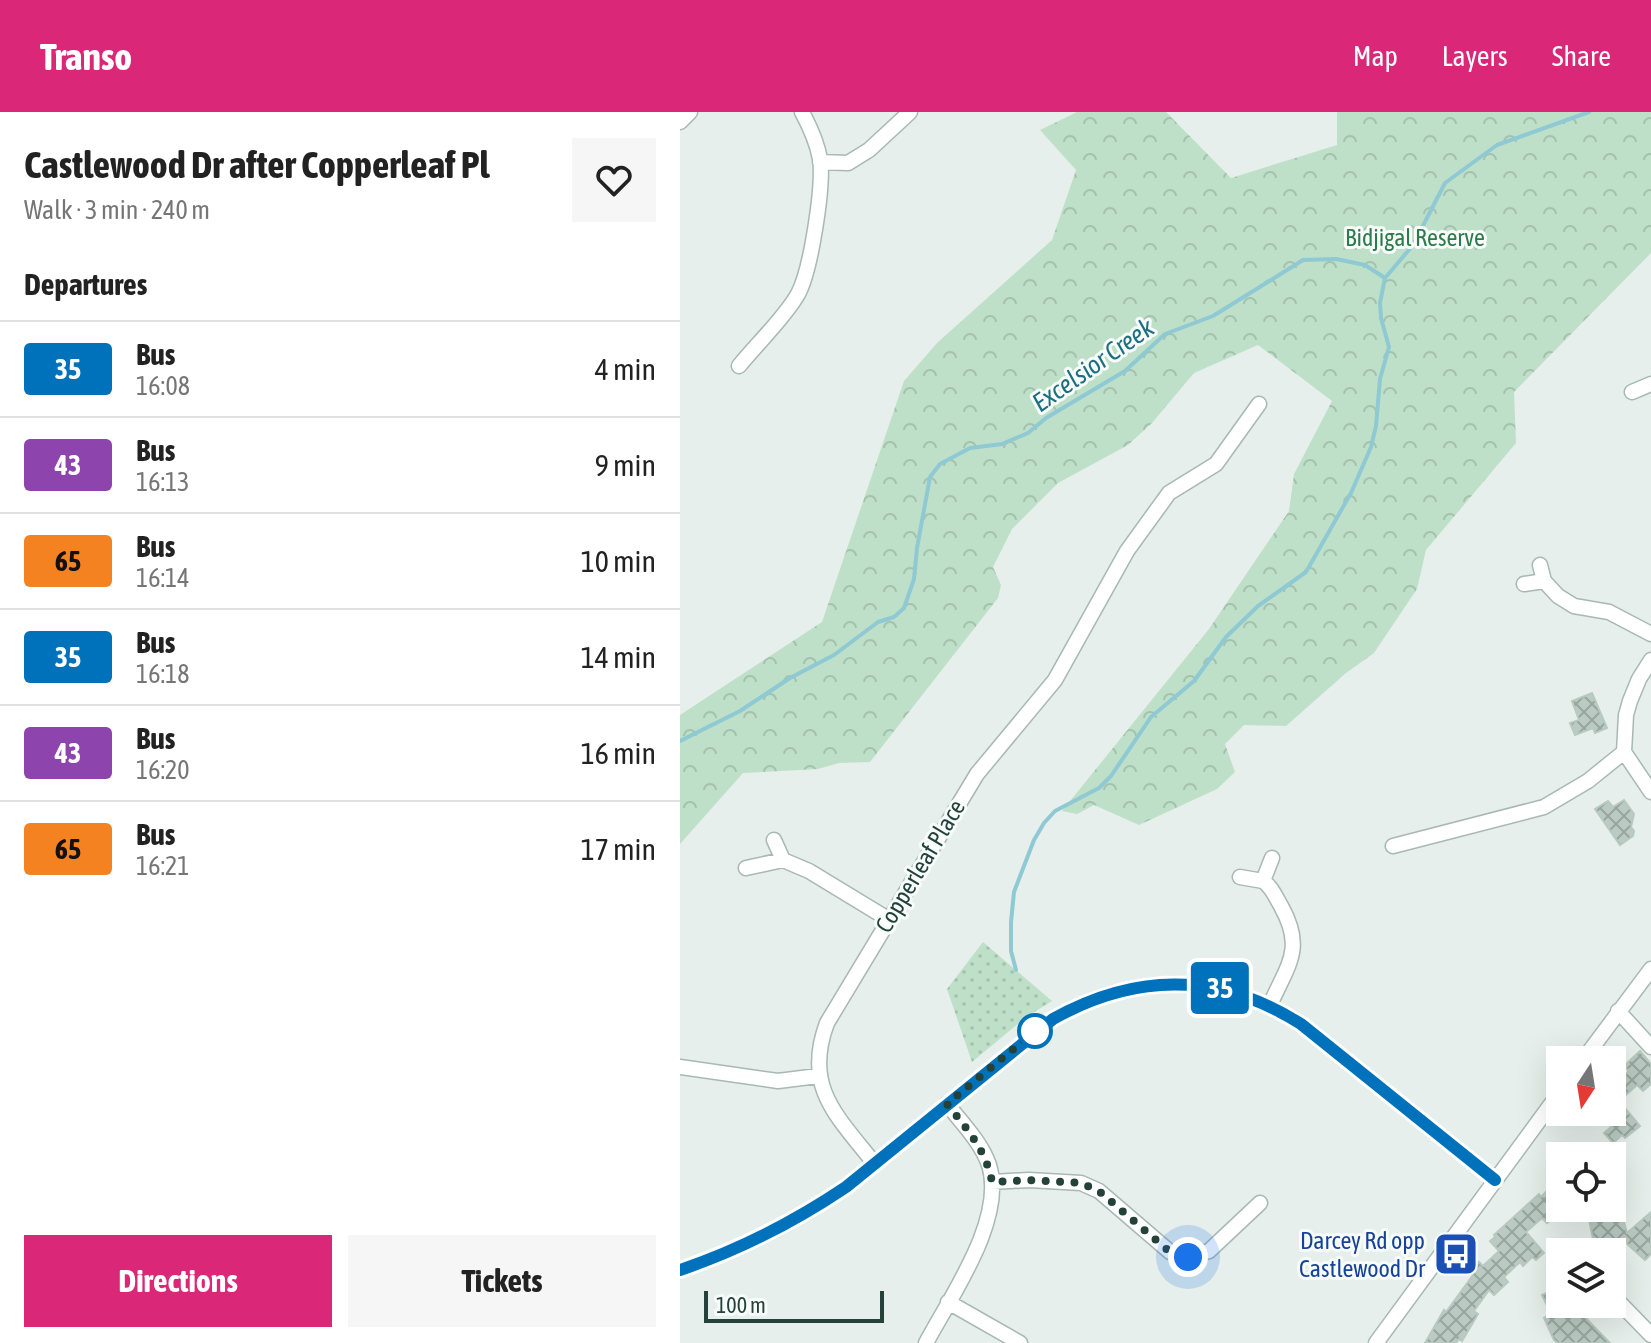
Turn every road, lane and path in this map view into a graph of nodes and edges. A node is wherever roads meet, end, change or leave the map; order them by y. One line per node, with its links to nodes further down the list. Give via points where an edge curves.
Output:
1 (690, 112): 4 (street)
2 (802, 112): 5 (street)
3 (910, 112): 5 (street, via 848,163)
4 (680, 122)
5 (820, 162): 6 (street, via 814,233 802,285)
6 (739, 366)
7 (1651, 384): 8 (street)
8 (1632, 392)
9 (1259, 404): 24 (street, Copperleaf Place, via 1216,464 1169,493 1108,582 1055,680 977,774)
10 (1540, 565): 11 (street)
11 (1544, 581): 12 (street); 13 (street, via 1574,606 1609,612)
12 (1524, 584)
13 (1651, 634)
14 (1651, 660): 15 (street, via 1630,701)
15 (1624, 752): 16 (street); 18 (street, via 1544,807)
16 (1651, 792)
17 (774, 840): 20 (street)
18 (1393, 846)
19 (1272, 858): 23 (street)
20 (783, 860): 21 (street); 24 (street)
21 (746, 868)
22 (1240, 877): 23 (street)
23 (1263, 881): 26 (street, via 1271,886 1294,935)
24 (888, 919): 31 (street, Copperleaf Place, via 827,1023)
25 (1651, 969): 27 (street)
26 (1270, 1005): 32 (street, via 1226,989 1177,984 1101,996 1033,1032); 35 (street, via 1301,1024)
27 (1618, 1011): 28 (street); 29 (street)
28 (1593, 1046)
29 (1651, 1047)
30 (680, 1067): 31 (street, via 768,1080)
31 (818, 1076): 34 (street, via 830,1105)
32 (947, 1104): 34 (street); 36 (street, via 979,1145)
33 (1546, 1111): 35 (street)
34 (874, 1163): 38 (street, via 782,1227)
35 (1495, 1180): 44 (street)
36 (992, 1182): 37 (street, via 1081,1183 1099,1191 1170,1252 1188,1257 1209,1251); 39 (street, via 990,1218)
37 (1260, 1203)
38 (680, 1270)
39 (948, 1302): 42 (street); 43 (street)
40 (1626, 1309): 41 (street)
41 (1651, 1335)
42 (926, 1343)
43 (1020, 1343)
44 (1376, 1343)

